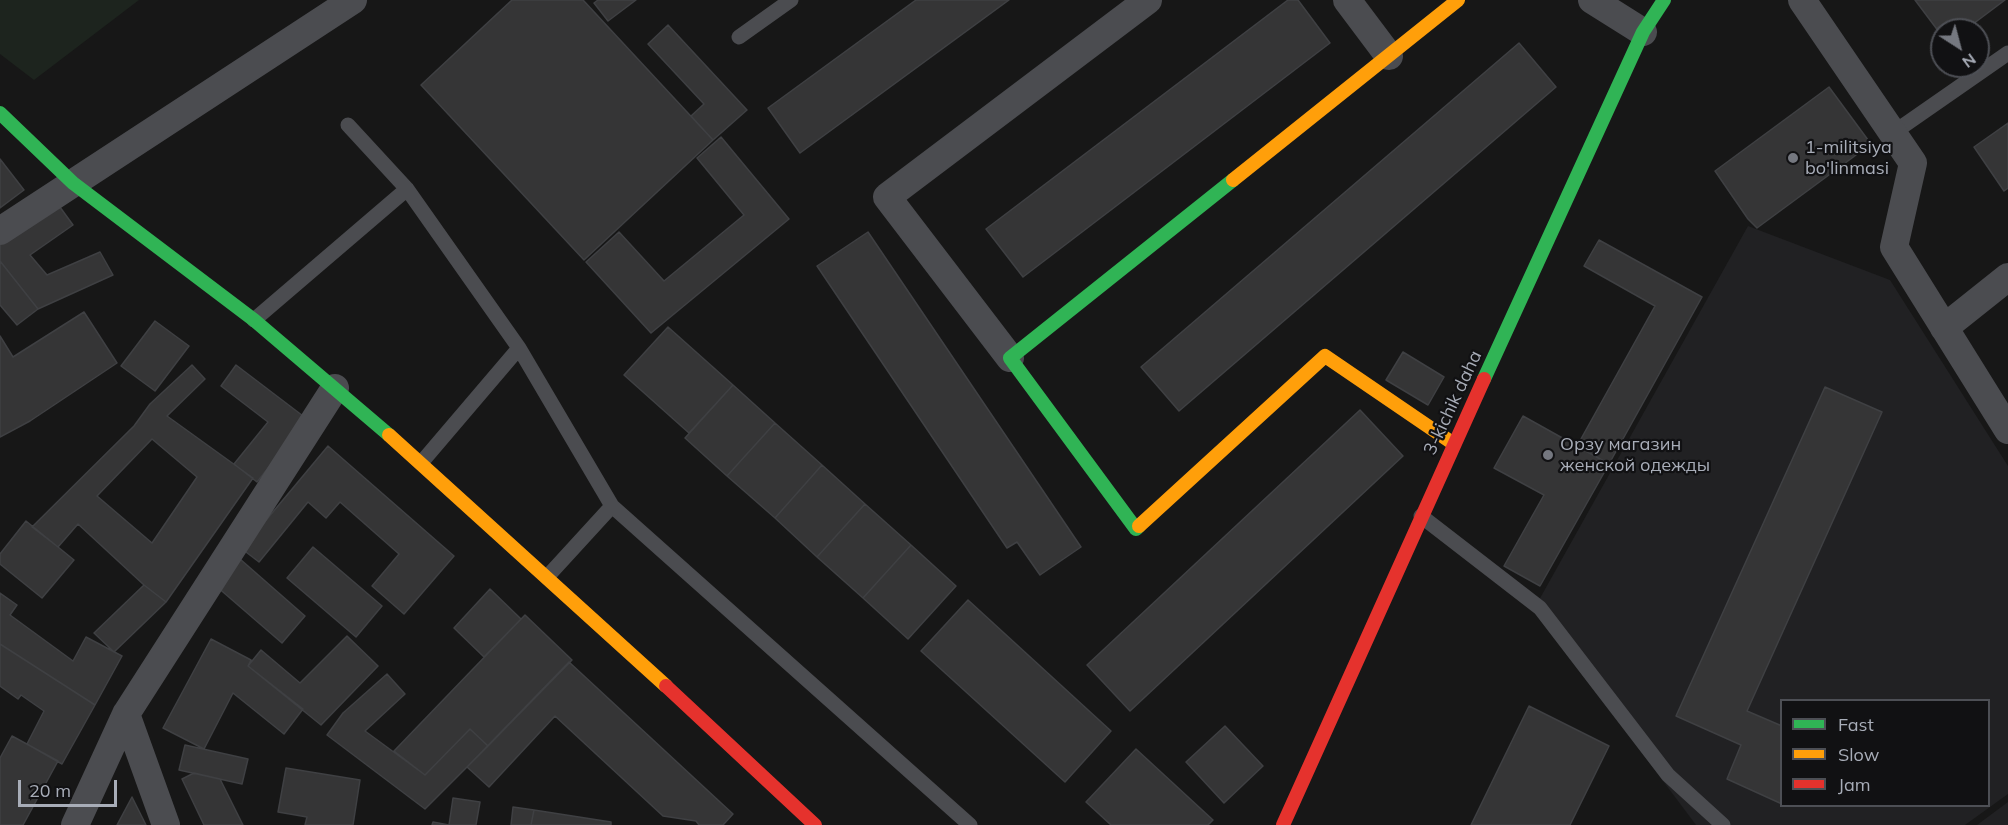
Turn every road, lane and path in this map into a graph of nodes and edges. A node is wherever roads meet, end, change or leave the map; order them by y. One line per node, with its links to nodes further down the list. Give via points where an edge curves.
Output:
1 (352, 0): 16 (street)
2 (791, 0): 10 (lane)
3 (1148, 0): 23 (street, via 887,197)
4 (1347, 0): 12 (street)
5 (1458, 0): 12 (street)
6 (1592, 0): 9 (street)
7 (1664, 0): 9 (street, 3-kichik daha)
8 (1808, 2): 15 (street)
9 (1643, 32): 26 (street, 3-kichik daha)
10 (739, 37)
11 (2008, 53): 15 (lane)
12 (1389, 57): 23 (street)
13 (0, 113): 16 (street)
14 (348, 125): 17 (lane)
15 (1893, 133): 21 (street, via 1913,163 1894,248)
16 (73, 183): 18 (street); 20 (street)
17 (407, 189): 20 (lane); 22 (lane)
18 (0, 231)
19 (2008, 276): 21 (street)
20 (254, 320): 24 (street)
21 (1944, 328): 25 (street)
22 (519, 348): 27 (lane); 28 (lane)
23 (1011, 358): 26 (street, via 1136,529 1325,356)
24 (335, 388): 27 (street); 31 (street)
25 (2008, 430)
26 (1454, 444): 29 (street, 3-kichik daha)
27 (421, 463): 30 (street)
28 (612, 506): 30 (lane); 35 (lane)
29 (1421, 516): 36 (street, 3-kichik daha); 37 (lane, via 1540,608 1668,776)
30 (547, 577): 34 (street)
31 (126, 714): 32 (street); 33 (street)
32 (75, 825)
33 (166, 825)
34 (815, 825)
35 (970, 825)
36 (1283, 825)
37 (1723, 825)

